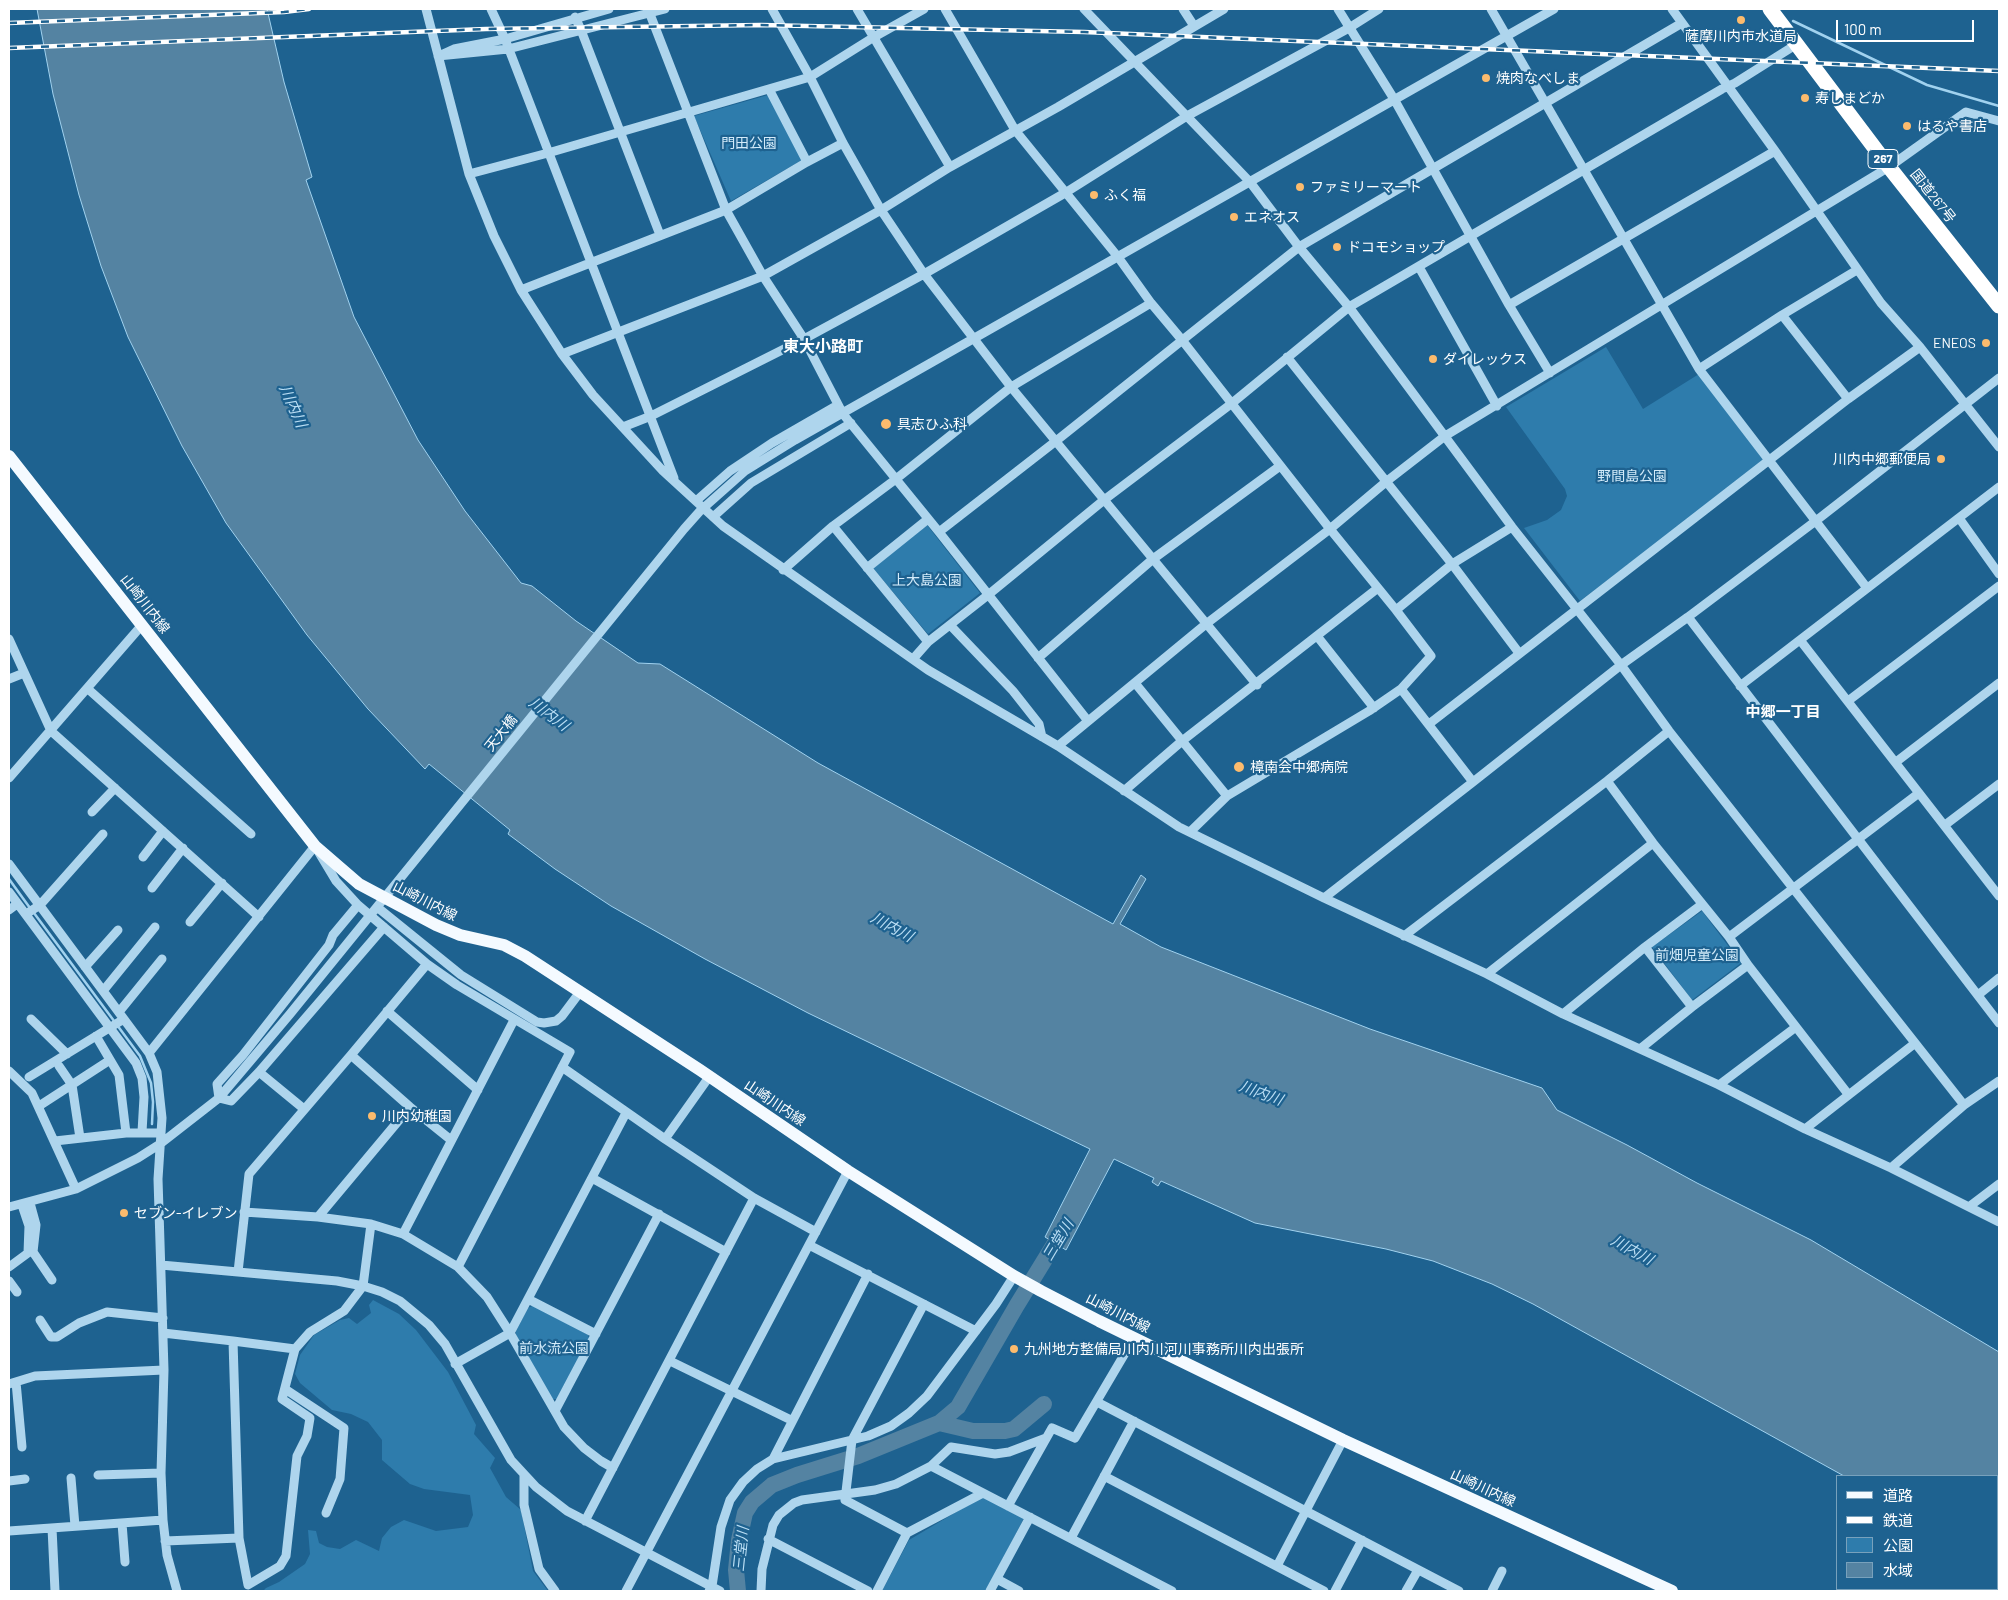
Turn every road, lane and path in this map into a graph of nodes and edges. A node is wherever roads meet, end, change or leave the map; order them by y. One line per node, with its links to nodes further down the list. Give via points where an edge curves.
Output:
1 (426, 9): 29 (street)
2 (490, 9): 26 (street)
3 (609, 9): 19 (street)
4 (665, 9): 18 (street)
5 (772, 9): 31 (street)
6 (857, 9): 25 (street)
7 (924, 9): 25 (street)
8 (945, 9): 39 (street)
9 (1084, 9): 30 (street)
10 (1184, 9): 21 (street)
11 (1224, 9): 21 (street)
12 (1338, 9): 22 (street)
13 (1379, 9): 22 (street)
14 (1491, 9): 24 (street)
15 (1554, 9): 24 (street, 天大橋)
16 (1672, 9): 20 (street)
17 (1770, 9): 27 (highway, 国道267号 / 267)
18 (649, 11): 23 (street); 36 (street)
19 (575, 18): 23 (street); 26 (street)
20 (1682, 24): 32 (street); 35 (street)
21 (1194, 26): 30 (street)
22 (1349, 28): 34 (street); 37 (street)
23 (581, 30): 28 (street); 40 (street)
24 (1507, 36): 34 (street, 天大橋); 35 (street)
25 (874, 37): 31 (street); 46 (street)
26 (505, 39): 28 (street); 29 (street, via 454,49)
27 (1797, 44): 32 (street); 45 (highway, 国道267号 / 267)
28 (508, 49): 29 (street); 43 (street)
29 (438, 56): 49 (street)
30 (1134, 61): 37 (street); 39 (street)
31 (810, 77): 33 (street); 41 (street)
32 (1727, 87): 42 (street); 48 (street)
33 (769, 89): 36 (street); 44 (street)
34 (1394, 99): 47 (street); 50 (street, 天大橋)
35 (1546, 104): 47 (street); 48 (street)
36 (687, 113): 40 (street); 52 (street)
37 (1187, 116): 50 (street); 51 (street)
38 (1999, 121): 45 (street, via 1966,112)
39 (1015, 130): 46 (street); 51 (street)
40 (620, 132): 43 (street); 55 (street)
41 (843, 143): 44 (street); 53 (street)
42 (1775, 151): 54 (street); 57 (street)
43 (548, 153): 49 (street); 60 (street)
44 (807, 162): 52 (street)
45 (1890, 167): 54 (street); 69 (highway, 国道267号 / 267)
46 (950, 168): 53 (street)
47 (1433, 168): 56 (street); 58 (street)
48 (1585, 170): 56 (street); 57 (street)
49 (469, 174): 65 (street, via 494,236)
50 (1250, 182): 58 (street); 59 (street, 天大橋)
51 (1065, 193): 59 (street); 63 (street)
52 (726, 210): 55 (street); 64 (street)
53 (881, 210): 63 (street); 64 (street)
54 (1817, 211): 62 (street); 67 (street)
55 (660, 235): 60 (street)
56 (1471, 236): 61 (street); 68 (street)
57 (1624, 238): 67 (street); 68 (street)
58 (1299, 247): 70 (street); 75 (street)
59 (1118, 257): 66 (street); 74 (street, 天大橋)
60 (590, 263): 65 (street); 72 (street)
61 (1419, 267): 70 (street); 87 (street)
62 (1857, 270): 71 (street); 76 (street, via 1881,303)
63 (924, 274): 73 (street); 74 (street)
64 (763, 276): 72 (street); 73 (street)
65 (521, 290): 77 (street)
66 (1151, 303): 75 (street); 82 (street)
67 (1663, 304): 79 (street); 80 (street)
68 (1509, 305): 80 (street)
69 (1999, 306)
70 (1349, 307): 78 (street); 92 (street)
71 (1782, 314): 79 (street); 83 (street)
72 (617, 331): 77 (street); 89 (street)
73 (804, 339): 86 (street); 89 (street)
74 (974, 340): 82 (street); 88 (street, 天大橋)
75 (1182, 340): 84 (street); 93 (street)
76 (1920, 346): 83 (street); 85 (street)
77 (562, 354): 91 (street, via 593,395)
78 (1287, 357): 84 (street); 100 (street)
79 (1699, 369): 96 (street)
80 (1550, 373): 87 (street)
81 (1999, 378): 85 (street)
82 (1011, 388): 93 (street); 98 (street)
83 (1848, 399): 96 (street)
84 (1231, 404): 97 (street); 102 (street)
85 (1966, 404): 94 (street); 107 (street)
86 (838, 405): 88 (street); 103 (street, via 730,471)
87 (1497, 406): 92 (street)
88 (843, 414): 90 (street); 184 (street, 天大橋, via 745,471 700,511)
89 (650, 416): 91 (street); 99 (street)
90 (851, 423): 98 (street); 104 (street, via 752,484)
91 (623, 427): 99 (street)
92 (1445, 436): 100 (street); 109 (street)
93 (1056, 441): 102 (street); 111 (street)
94 (1999, 447)
95 (9, 456): 125 (main road, 山崎川内線)
96 (1770, 461): 107 (street); 121 (street)
97 (1280, 466): 110 (street); 112 (street)
98 (896, 479): 106 (street); 108 (street)
99 (675, 481): 103 (street)
100 (1387, 481): 110 (street); 113 (street)
101 (1999, 487): 105 (street)
102 (1104, 500): 112 (street); 120 (street)
103 (696, 501): 104 (street)
104 (713, 517): 115 (street)
105 (1959, 518): 116 (street); 119 (street)
106 (928, 519): 111 (street); 114 (street)
107 (1817, 520): 119 (street); 123 (street)
108 (833, 526): 114 (street); 115 (street)
109 (1512, 527): 113 (street); 121 (street)
110 (1330, 529): 118 (street); 124 (street)
111 (939, 532): 120 (street)
112 (1153, 559): 124 (street); 132 (street)
113 (1452, 564): 122 (street); 131 (street)
114 (867, 568): 130 (street)
115 (783, 570): 133 (street)
116 (1999, 574)
117 (1999, 586): 143 (street)
118 (1378, 588): 122 (street); 127 (street)
119 (1867, 588): 129 (street)
120 (988, 595): 126 (street); 132 (street)
121 (1577, 609): 131 (street); 134 (street)
122 (1396, 610): 142 (street, via 1431,656)
123 (1688, 617): 134 (street); 140 (street)
124 (1206, 624): 138 (street); 139 (street)
125 (142, 625): 141 (street); 169 (main road, 山崎川内線)
126 (950, 625): 130 (street); 149 (street, via 1013,691 1039,724)
127 (1317, 636): 139 (street); 144 (street)
128 (9, 639): 135 (street)
129 (1800, 640): 140 (street); 143 (street)
130 (928, 642): 133 (street)
131 (1519, 653): 146 (street)
132 (1038, 658): 145 (street)
133 (913, 659): 149 (street)
134 (1621, 664): 148 (street); 155 (street)
135 (24, 673): 136 (street); 147 (street)
136 (9, 680)
137 (1999, 682): 152 (street)
138 (1135, 683): 145 (street); 150 (street)
139 (1257, 685): 150 (street)
140 (1740, 686): 167 (street)
141 (88, 688): 147 (street); 166 (street)
142 (1401, 689): 144 (street); 146 (street)
143 (1848, 701): 152 (street)
144 (1374, 708): 160 (street)
145 (1088, 721): 151 (street)
146 (1429, 724): 155 (street)
147 (51, 731): 153 (street); 157 (street)
148 (1668, 731): 154 (street); 176 (street)
149 (1042, 737): 151 (street)
150 (1182, 741): 158 (street); 160 (street)
151 (1058, 746): 158 (street)
152 (1896, 762): 159 (street)
153 (9, 778)
154 (1607, 781): 168 (street); 192 (street)
155 (1473, 782): 179 (street)
156 (1999, 784): 162 (street)
157 (115, 788): 161 (street); 163 (street)
158 (1124, 791): 164 (street)
159 (1918, 793): 162 (street); 167 (street)
160 (1227, 796): 164 (street)
161 (92, 812)
162 (1945, 825): 174 (street)
163 (163, 831): 170 (street); 171 (street)
164 (1191, 832): 179 (street)
165 (103, 834): 181 (street)
166 (251, 834)
167 (1858, 840): 176 (street); 203 (street)
168 (1653, 843): 183 (street); 199 (street)
169 (315, 846): 182 (street, via 336,881); 187 (street); 202 (main road, 山崎川内線, via 359,884 436,925 514,950)
170 (183, 848): 173 (street); 175 (street)
171 (143, 857)
172 (9, 864): 181 (street)
173 (222, 883): 187 (street); 188 (street)
174 (1996, 884): 178 (street)
175 (152, 888)
176 (1794, 889): 193 (street); 214 (street)
177 (9, 892): 180 (street)
178 (1999, 896)
179 (1324, 898): 192 (street)
180 (17, 904): 185 (street); 186 (street)
181 (40, 905): 186 (street); 198 (street)
182 (358, 905): 190 (street); 231 (street, via 217,1084)
183 (1701, 905): 193 (street); 194 (street)
184 (377, 907): 202 (street, via 461,975 531,1018 544,1023 556,1021); 231 (street, 天大橋)
185 (9, 910)
186 (26, 914): 211 (street)
187 (259, 917): 216 (street)
188 (190, 922)
189 (155, 927): 201 (street)
190 (384, 927): 196 (street); 222 (street)
191 (118, 930): 198 (street)
192 (1404, 936): 199 (street)
193 (1729, 937): 197 (street)
194 (1645, 947): 204 (street); 206 (street)
195 (162, 958): 207 (street)
196 (427, 964): 205 (street); 209 (street)
197 (1748, 965): 204 (street); 212 (street)
198 (86, 967): 201 (street)
199 (1487, 974): 206 (street)
200 (1999, 978): 203 (street)
201 (103, 991): 207 (street)
202 (580, 992): 224 (main road, 山崎川内線)
203 (1978, 995): 210 (street)
204 (1692, 1007): 215 (street)
205 (387, 1011): 218 (street); 229 (street)
206 (1563, 1014): 215 (street)
207 (121, 1016): 211 (street); 216 (street)
208 (31, 1019): 217 (street)
209 (514, 1020): 221 (street, via 570,1052); 229 (street)
210 (1999, 1024)
211 (111, 1027): 213 (street); 238 (street, via 136,1063 142,1078)
212 (1796, 1027): 228 (street); 230 (street)
213 (96, 1036): 217 (street); 219 (street)
214 (1914, 1044): 230 (street); 232 (street)
215 (1640, 1049): 228 (street)
216 (149, 1053): 240 (street, via 157,1072)
217 (67, 1054): 225 (street)
218 (351, 1055): 234 (street); 235 (street)
219 (110, 1060): 227 (street); 239 (street, via 119,1075)
220 (59, 1066): 227 (street)
221 (562, 1067): 236 (street); 266 (street)
222 (259, 1072): 231 (street, via 230,1101); 235 (street)
223 (11, 1076): 233 (street, via 32,1093)
224 (709, 1076): 242 (street); 247 (main road, 山崎川内線)
225 (29, 1077)
226 (1999, 1081): 232 (street)
227 (72, 1085): 233 (street); 241 (street)
228 (1720, 1086): 237 (street)
229 (478, 1090): 243 (street)
230 (1848, 1094): 237 (street)
231 (219, 1098): 245 (street)
232 (1964, 1105): 246 (street)
233 (39, 1106): 244 (street)
234 (410, 1107): 243 (street); 257 (street)
235 (304, 1109): 255 (street, via 249,1174)
236 (626, 1113): 242 (street); 248 (street)
237 (1805, 1129): 246 (street)
238 (142, 1132): 239 (street); 240 (street)
239 (126, 1133): 241 (street)
240 (161, 1133): 245 (street)
241 (80, 1138): 244 (street)
242 (665, 1139): 251 (street)
243 (451, 1140): 261 (street)
244 (55, 1141): 250 (street)
245 (160, 1144): 250 (street); 264 (street)
246 (1891, 1168): 253 (street)
247 (848, 1170): 260 (street); 269 (main road, 山崎川内線)
248 (592, 1178): 256 (street); 272 (street)
249 (1999, 1184): 253 (street)
250 (76, 1189): 252 (street)
251 (754, 1198): 260 (street); 263 (street)
252 (26, 1204): 254 (street); 265 (street, via 28,1252); 270 (street, via 36,1224 33,1252)
253 (1970, 1206): 258 (street)
254 (10, 1210)
255 (244, 1212): 257 (street); 267 (street)
256 (659, 1214): 263 (street); 279 (street)
257 (318, 1217): 259 (street)
258 (1999, 1222)
259 (371, 1224): 261 (street); 271 (street)
260 (816, 1232): 262 (street)
261 (403, 1234): 266 (street)
262 (809, 1245): 268 (street); 288 (street)
263 (726, 1252): 283 (street)
264 (161, 1265): 267 (street); 274 (street)
265 (9, 1267)
266 (458, 1267): 278 (street, via 487,1297)
267 (238, 1272): 271 (street)
268 (868, 1274): 273 (street); 291 (street)
269 (1014, 1276): 276 (street); 280 (main road, 山崎川内線)
270 (52, 1280)
271 (363, 1286): 282 (street, via 344,1311 310,1332); 284 (street, via 400,1301 415,1312 438,1334)
272 (528, 1299): 278 (street); 279 (street)
273 (924, 1304): 276 (street); 295 (street)
274 (163, 1318): 275 (street, via 107,1312 57,1337 51,1337); 277 (street)
275 (40, 1320)
276 (976, 1331): 295 (street, via 927,1396 909,1413 891,1426)
277 (163, 1333): 281 (street); 285 (street)
278 (510, 1333): 284 (street); 290 (street)
279 (596, 1334): 290 (street)
280 (1134, 1338): 289 (street); 294 (main road, 山崎川内線)
281 (233, 1341): 282 (street); 320 (street)
282 (295, 1349): 287 (street)
283 (670, 1361): 288 (street); 299 (street)
284 (455, 1364): 302 (street)
285 (164, 1370): 286 (street, via 35,1376); 300 (street)
286 (13, 1383): 296 (street)
287 (285, 1389): 311 (street, via 344,1428 340,1479); 331 (street, via 282,1399 310,1418 307,1436 297,1456 286,1556 280,1566)
288 (732, 1393): 291 (street); 325 (street)
289 (1098, 1402): 292 (street); 293 (street, via 1075,1438 1052,1428)
290 (555, 1411): 299 (street, via 564,1427 584,1448)
291 (791, 1420): 297 (street)
292 (1134, 1421): 303 (street); 310 (street)
293 (1046, 1438): 298 (street, via 995,1454 952,1447); 309 (street)
294 (1343, 1440): 310 (street); 348 (main road, 山崎川内線)
295 (852, 1444): 297 (street); 307 (street)
296 (22, 1447)
297 (773, 1459): 332 (street, via 743,1482 730,1500 721,1527)
298 (931, 1466): 307 (street, via 896,1484 875,1490); 308 (street)
299 (614, 1468): 314 (street)
300 (161, 1473): 301 (street); 313 (street)
301 (98, 1475)
302 (524, 1475): 314 (street, via 547,1497); 335 (street, via 524,1506 539,1569)
303 (1104, 1476): 321 (street); 327 (street)
304 (71, 1478): 316 (street)
305 (25, 1479): 306 (street)
306 (9, 1481)
307 (847, 1491): 319 (street, via 845,1500); 322 (street, via 794,1503 779,1515)
308 (982, 1493): 309 (street); 319 (street)
309 (1008, 1506): 312 (street)
310 (1306, 1511): 323 (street); 327 (street)
311 (326, 1512)
312 (1030, 1517): 321 (street); 330 (street)
313 (163, 1520): 315 (street); 324 (street)
314 (585, 1521): 325 (street)
315 (122, 1523): 316 (street); 326 (street)
316 (75, 1526): 317 (street)
317 (52, 1528): 318 (street); 333 (street)
318 (9, 1531)
319 (908, 1533): 339 (street)
320 (239, 1538): 324 (street); 331 (street)
321 (1071, 1538): 342 (street)
322 (768, 1539): 337 (street); 338 (street)
323 (1362, 1540): 328 (street); 344 (street)
324 (165, 1541): 334 (street)
325 (646, 1552): 332 (street); 336 (street)
326 (125, 1562)
327 (1277, 1566): 343 (street)
328 (1418, 1570): 345 (street); 346 (street)
329 (1502, 1571): 347 (street)
330 (997, 1579): 340 (street); 341 (street)
331 (249, 1588)
332 (714, 1590)
333 (55, 1591)
334 (177, 1591)
335 (555, 1591)
336 (626, 1591)
337 (761, 1591)
338 (868, 1591)
339 (877, 1591)
340 (990, 1591)
341 (1019, 1591)
342 (1172, 1591)
343 (1324, 1591)
344 (1335, 1591)
345 (1406, 1591)
346 (1459, 1591)
347 (1492, 1591)
348 (1672, 1591)

